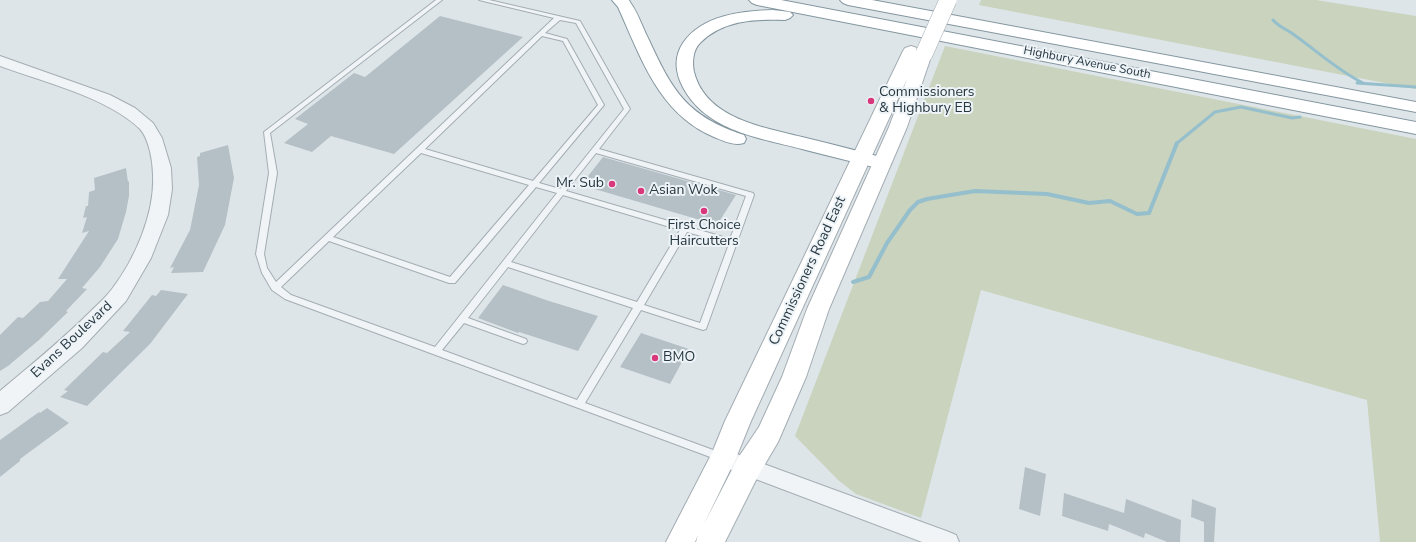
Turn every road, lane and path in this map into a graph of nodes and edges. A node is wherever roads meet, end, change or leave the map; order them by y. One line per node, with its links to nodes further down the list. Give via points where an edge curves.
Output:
1 (439, 0): 26 (lane, via 267,132 273,173 260,254 261,264)
2 (482, 0): 10 (lane)
3 (620, 0): 19 (main road, via 625,5 666,89 693,118 733,138)
4 (757, 0): 11 (main road, Highbury Avenue South)
5 (848, 0): 9 (main road, Highbury Avenue South)
6 (873, 0): 9 (main road)
7 (935, 0): 13 (main road, Commissioners Road East)
8 (948, 0): 13 (main road, Commissioners Road East, bridge)
9 (908, 11): 15 (main road, Highbury Avenue South)
10 (558, 18): 12 (lane); 18 (lane, via 578,22 627,109)
11 (903, 27): 16 (main road, Highbury Avenue South); 19 (main road, via 796,16 749,16 726,21 697,36 690,44 684,62 693,89 703,104 717,115 751,129)
12 (541, 34): 17 (lane); 20 (lane, via 565,40 601,105)
13 (918, 53): 19 (main road, Commissioners Road East, via 898,127)
14 (0, 61): 31 (street, Evans Boulevard, via 104,98 129,112 147,127 154,138 162,168 163,189 160,215 141,258 119,295 74,342)
15 (1416, 107)
16 (1416, 128)
17 (420, 150): 20 (lane); 23 (lane)
18 (595, 150): 21 (lane); 24 (lane, via 750,195)
19 (868, 167): 33 (main road, Commissioners Road East, via 738,421); 33 (main road, Commissioners Road East, via 794,376 769,434)
20 (535, 183): 21 (lane); 23 (lane, via 452,281)
21 (562, 191): 22 (lane); 25 (lane)
22 (685, 229): 24 (lane); 27 (lane)
23 (328, 238): 26 (lane)
24 (733, 243): 27 (lane, via 703,327)
25 (506, 263): 27 (lane); 28 (lane)
26 (275, 288): 30 (lane, via 288,297)
27 (638, 306): 32 (lane)
28 (462, 319): 29 (lane); 30 (lane)
29 (523, 341)
30 (436, 352): 32 (lane)
31 (0, 405)
32 (579, 405): 33 (lane)
33 (735, 463): 34 (main road, Commissioners Road East); 35 (main road, Commissioners Road East); 36 (street)
34 (680, 542)
35 (710, 542)
36 (949, 542)

